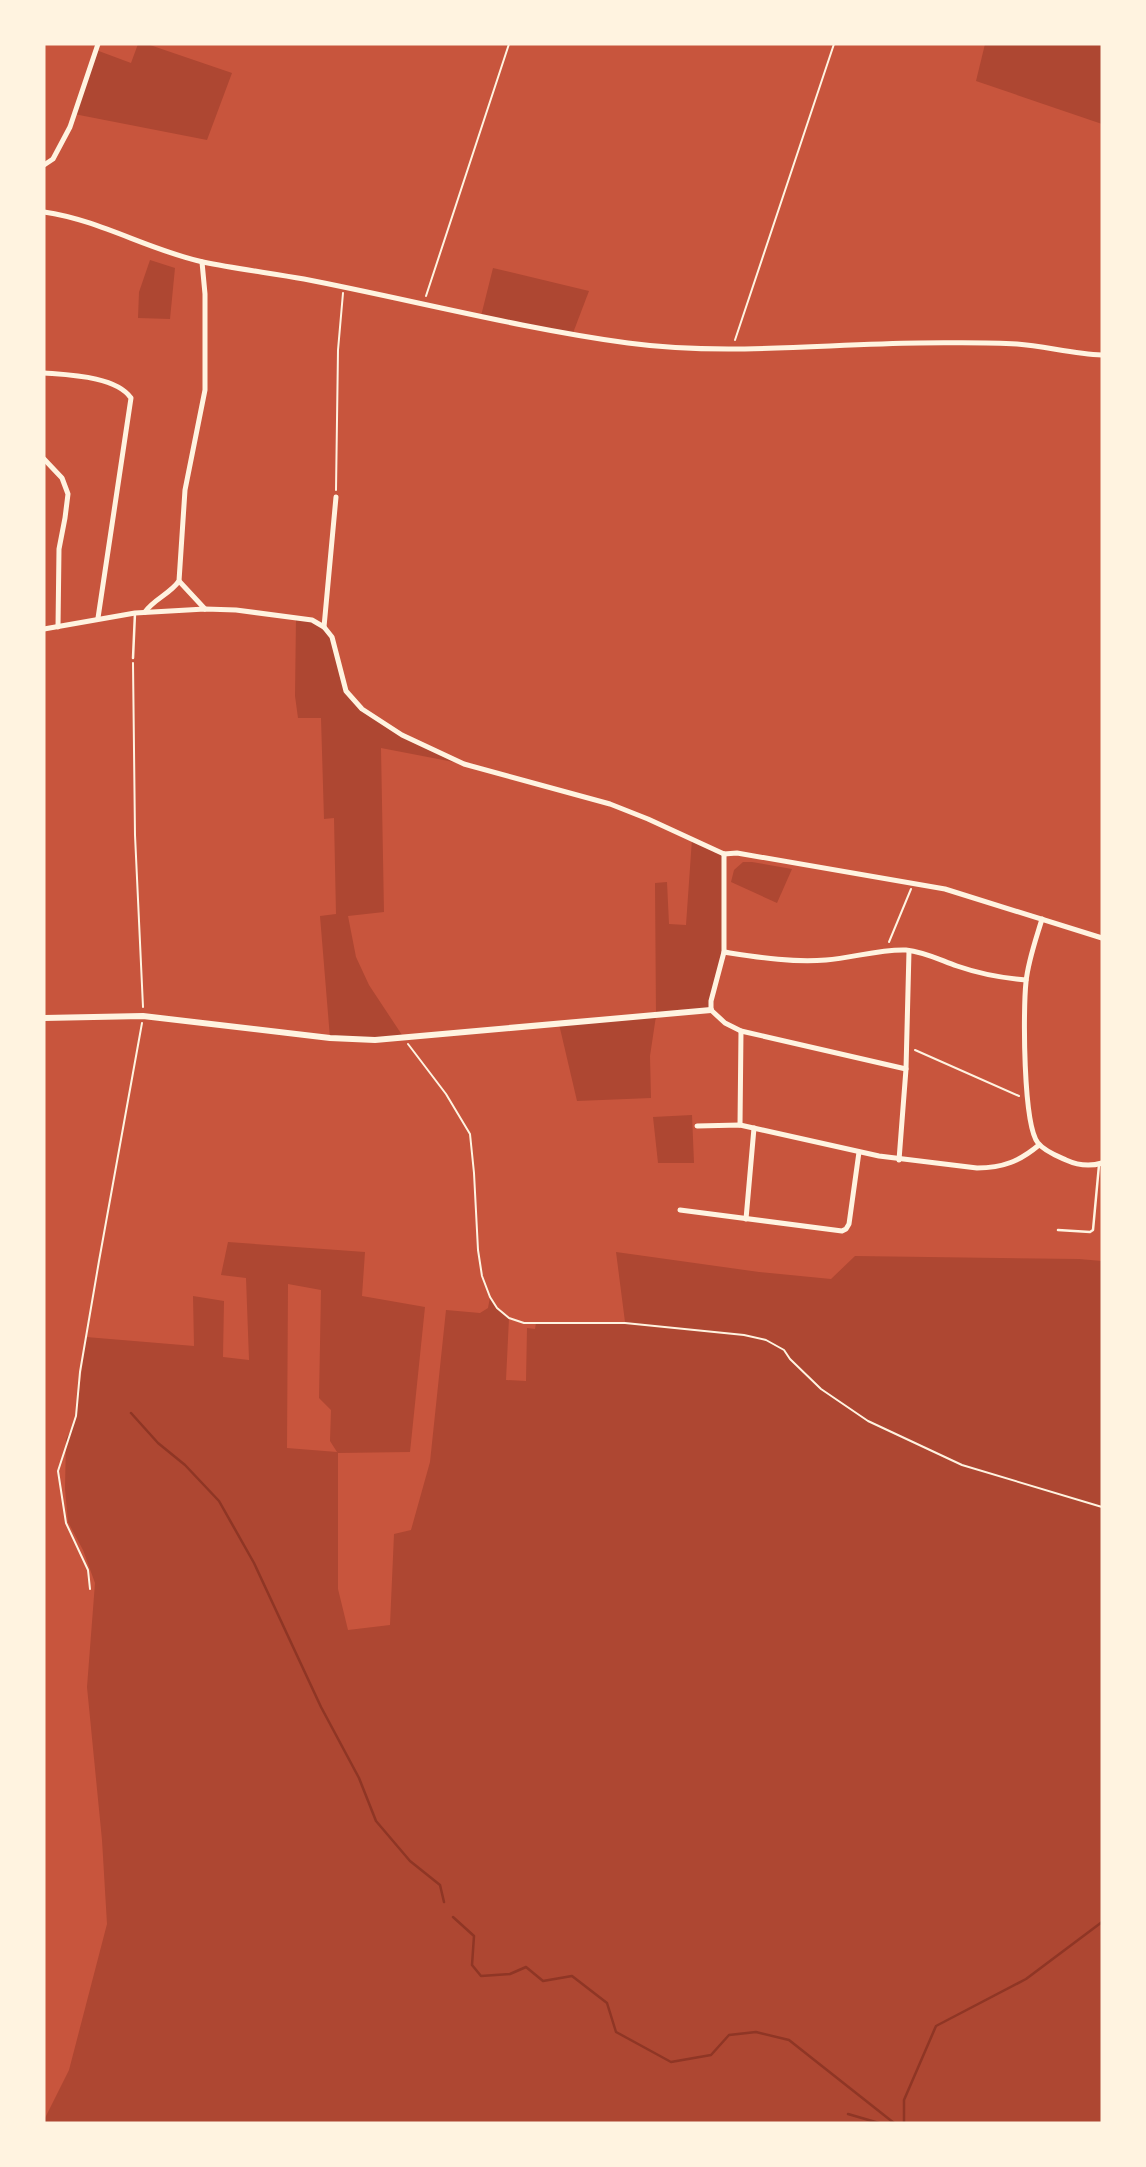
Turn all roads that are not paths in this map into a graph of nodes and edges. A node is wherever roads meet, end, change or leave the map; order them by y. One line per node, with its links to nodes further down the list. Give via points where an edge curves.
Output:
1 (98, 44): 2 (street, via 70,127 54,159)
2 (44, 165)
3 (44, 212): 4 (street, via 116,231)
4 (202, 262): 5 (street, via 628,343 733,348 1018,344); 9 (street, via 205,390 185,490)
5 (1102, 355)
6 (44, 373): 13 (street, via 89,376 126,391 131,398)
7 (44, 459): 14 (street, via 62,478 68,494 59,549)
8 (336, 497): 15 (street)
9 (179, 581): 10 (street); 11 (street)
10 (205, 609): 11 (street); 15 (street, via 312,620)
11 (145, 612): 12 (street)
12 (135, 613): 13 (street); 17 (lane)
13 (98, 618): 14 (street)
14 (58, 626): 16 (street)
15 (324, 627): 18 (street, via 332,637 345,691 362,709 402,736 464,764 610,804)
16 (44, 629)
17 (133, 658)
18 (724, 854): 19 (street, via 945,889); 22 (street)
19 (1042, 919): 20 (street); 23 (street)
20 (1102, 937)
21 (909, 951): 22 (street, via 811,961); 23 (street, via 991,977); 27 (street)
22 (724, 952): 24 (street)
23 (1026, 980): 31 (street, via 1027,1097 1029,1122)
24 (712, 1010): 25 (street, via 375,1040 143,1016); 26 (street)
25 (44, 1018)
26 (741, 1031): 27 (street); 28 (street)
27 (906, 1069): 33 (street)
28 (740, 1125): 29 (street); 30 (street)
29 (697, 1126)
30 (754, 1128): 32 (street); 36 (street)
31 (1039, 1144): 33 (street, via 1019,1160 993,1167); 34 (street, via 1074,1164)
32 (859, 1152): 33 (street); 36 (street, via 846,1229)
33 (899, 1160)
34 (1101, 1164): 37 (lane, via 1093,1230)
35 (680, 1210): 36 (street)
36 (746, 1219)
37 (1058, 1230)

